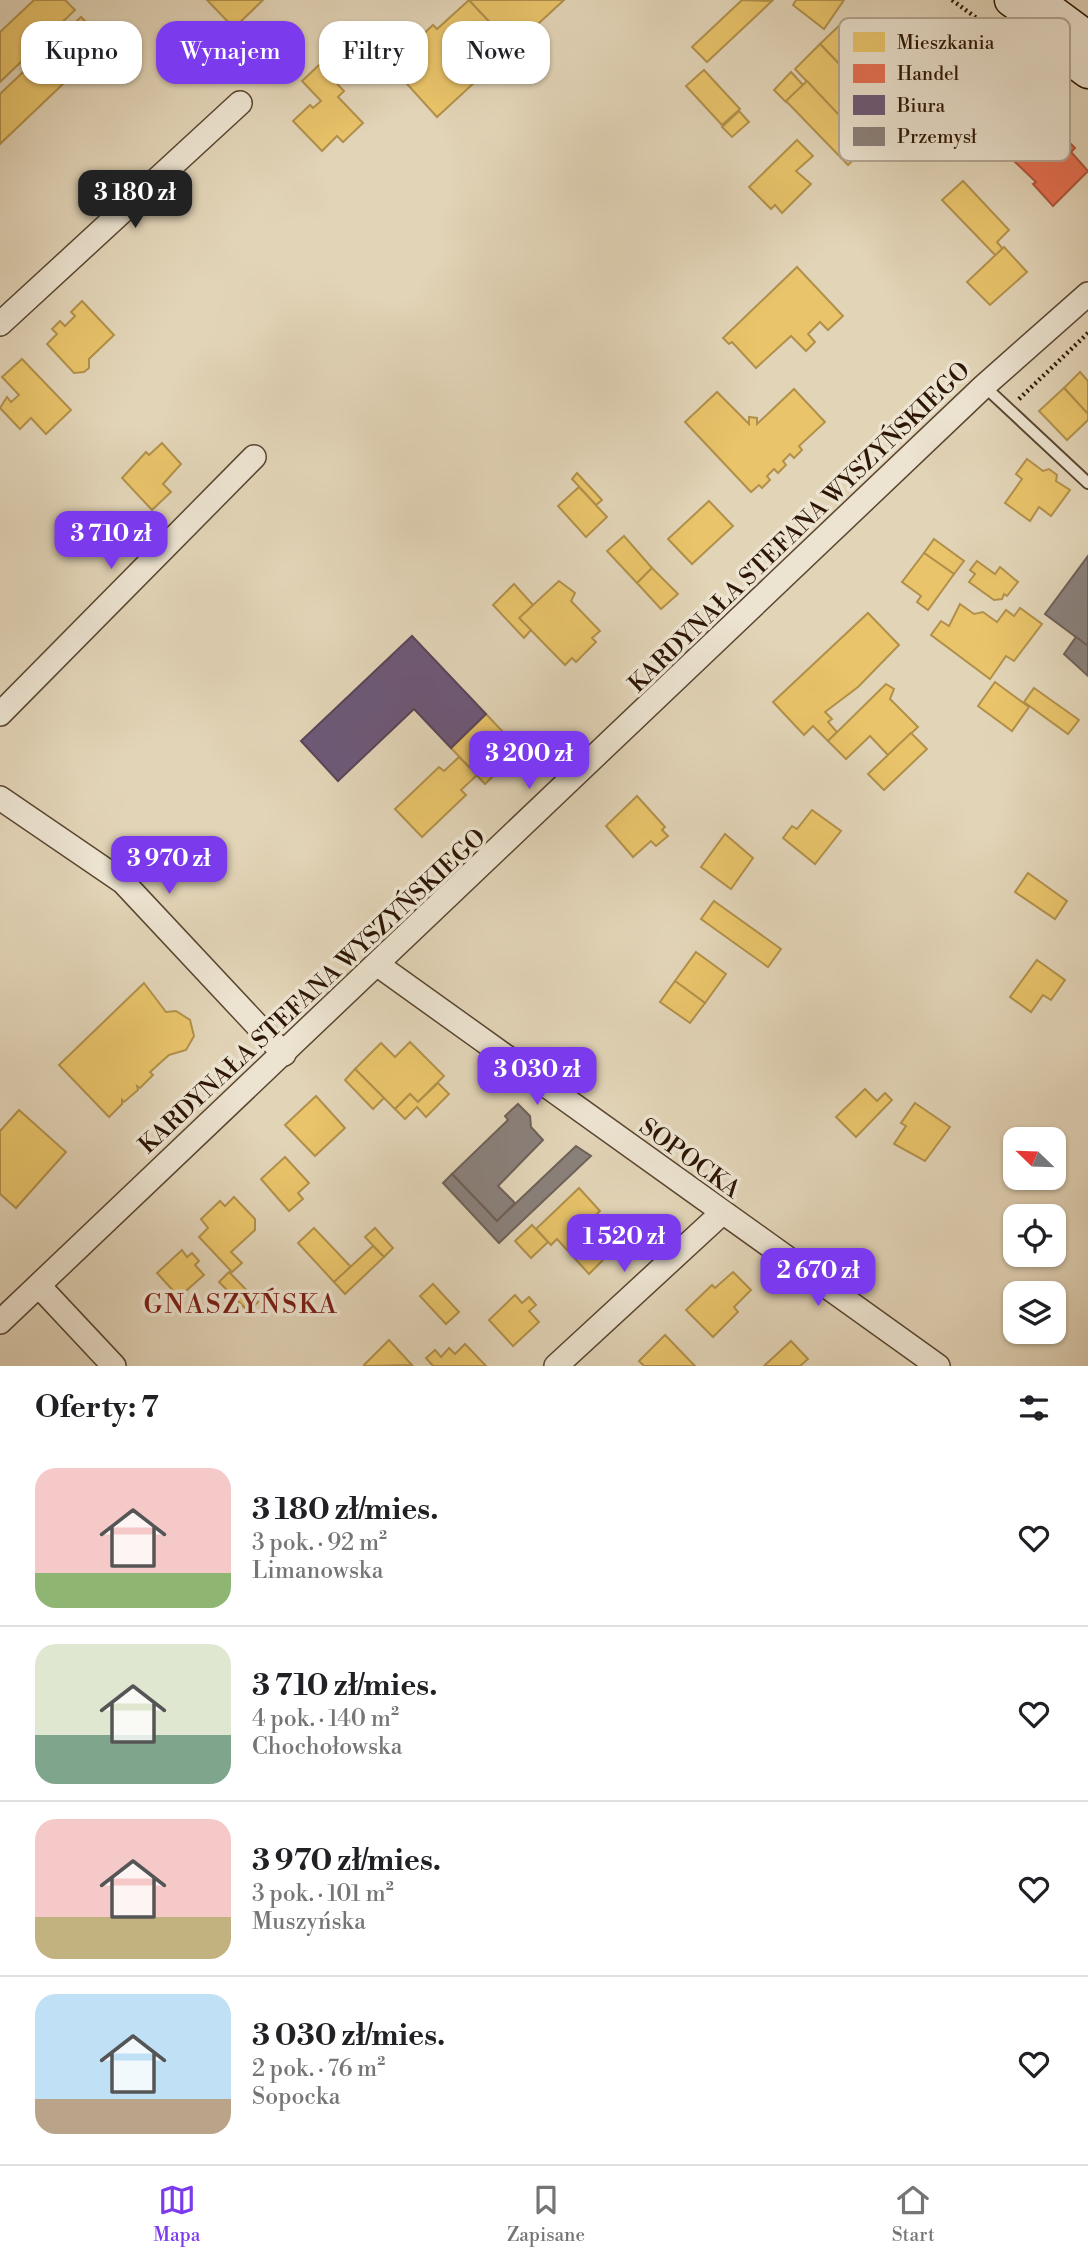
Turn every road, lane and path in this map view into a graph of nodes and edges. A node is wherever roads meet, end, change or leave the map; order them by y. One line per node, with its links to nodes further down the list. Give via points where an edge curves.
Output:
1 (1019, 6): 2 (main road, via 1050,10)
2 (1061, 18)
3 (1070, 25): 4 (main road)
4 (1088, 38)
5 (1070, 59): 6 (main road)
6 (1088, 72)
7 (240, 103): 9 (street)
8 (1088, 294): 11 (street, KARDYNAŁA STEFANA WYSZYŃSKIEGO)
9 (0, 324)
10 (1088, 332): 12 (path)
11 (984, 386): 12 (lane); 17 (street, KARDYNAŁA STEFANA WYSZYŃSKIEGO)
12 (1008, 409): 14 (lane)
13 (254, 457): 15 (street)
14 (1088, 483)
15 (0, 714)
16 (0, 797): 18 (street, via 123,882)
17 (378, 965): 18 (street, KARDYNAŁA STEFANA WYSZYŃSKIEGO); 19 (street, SOPOCKA)
18 (284, 1054): 20 (street, KARDYNAŁA STEFANA WYSZYŃSKIEGO)
19 (722, 1213): 23 (street); 24 (street, SOPOCKA)
20 (39, 1286): 21 (street, KARDYNAŁA STEFANA WYSZYŃSKIEGO); 22 (street)
21 (0, 1322)
22 (114, 1366)
23 (556, 1366)
24 (938, 1366)

